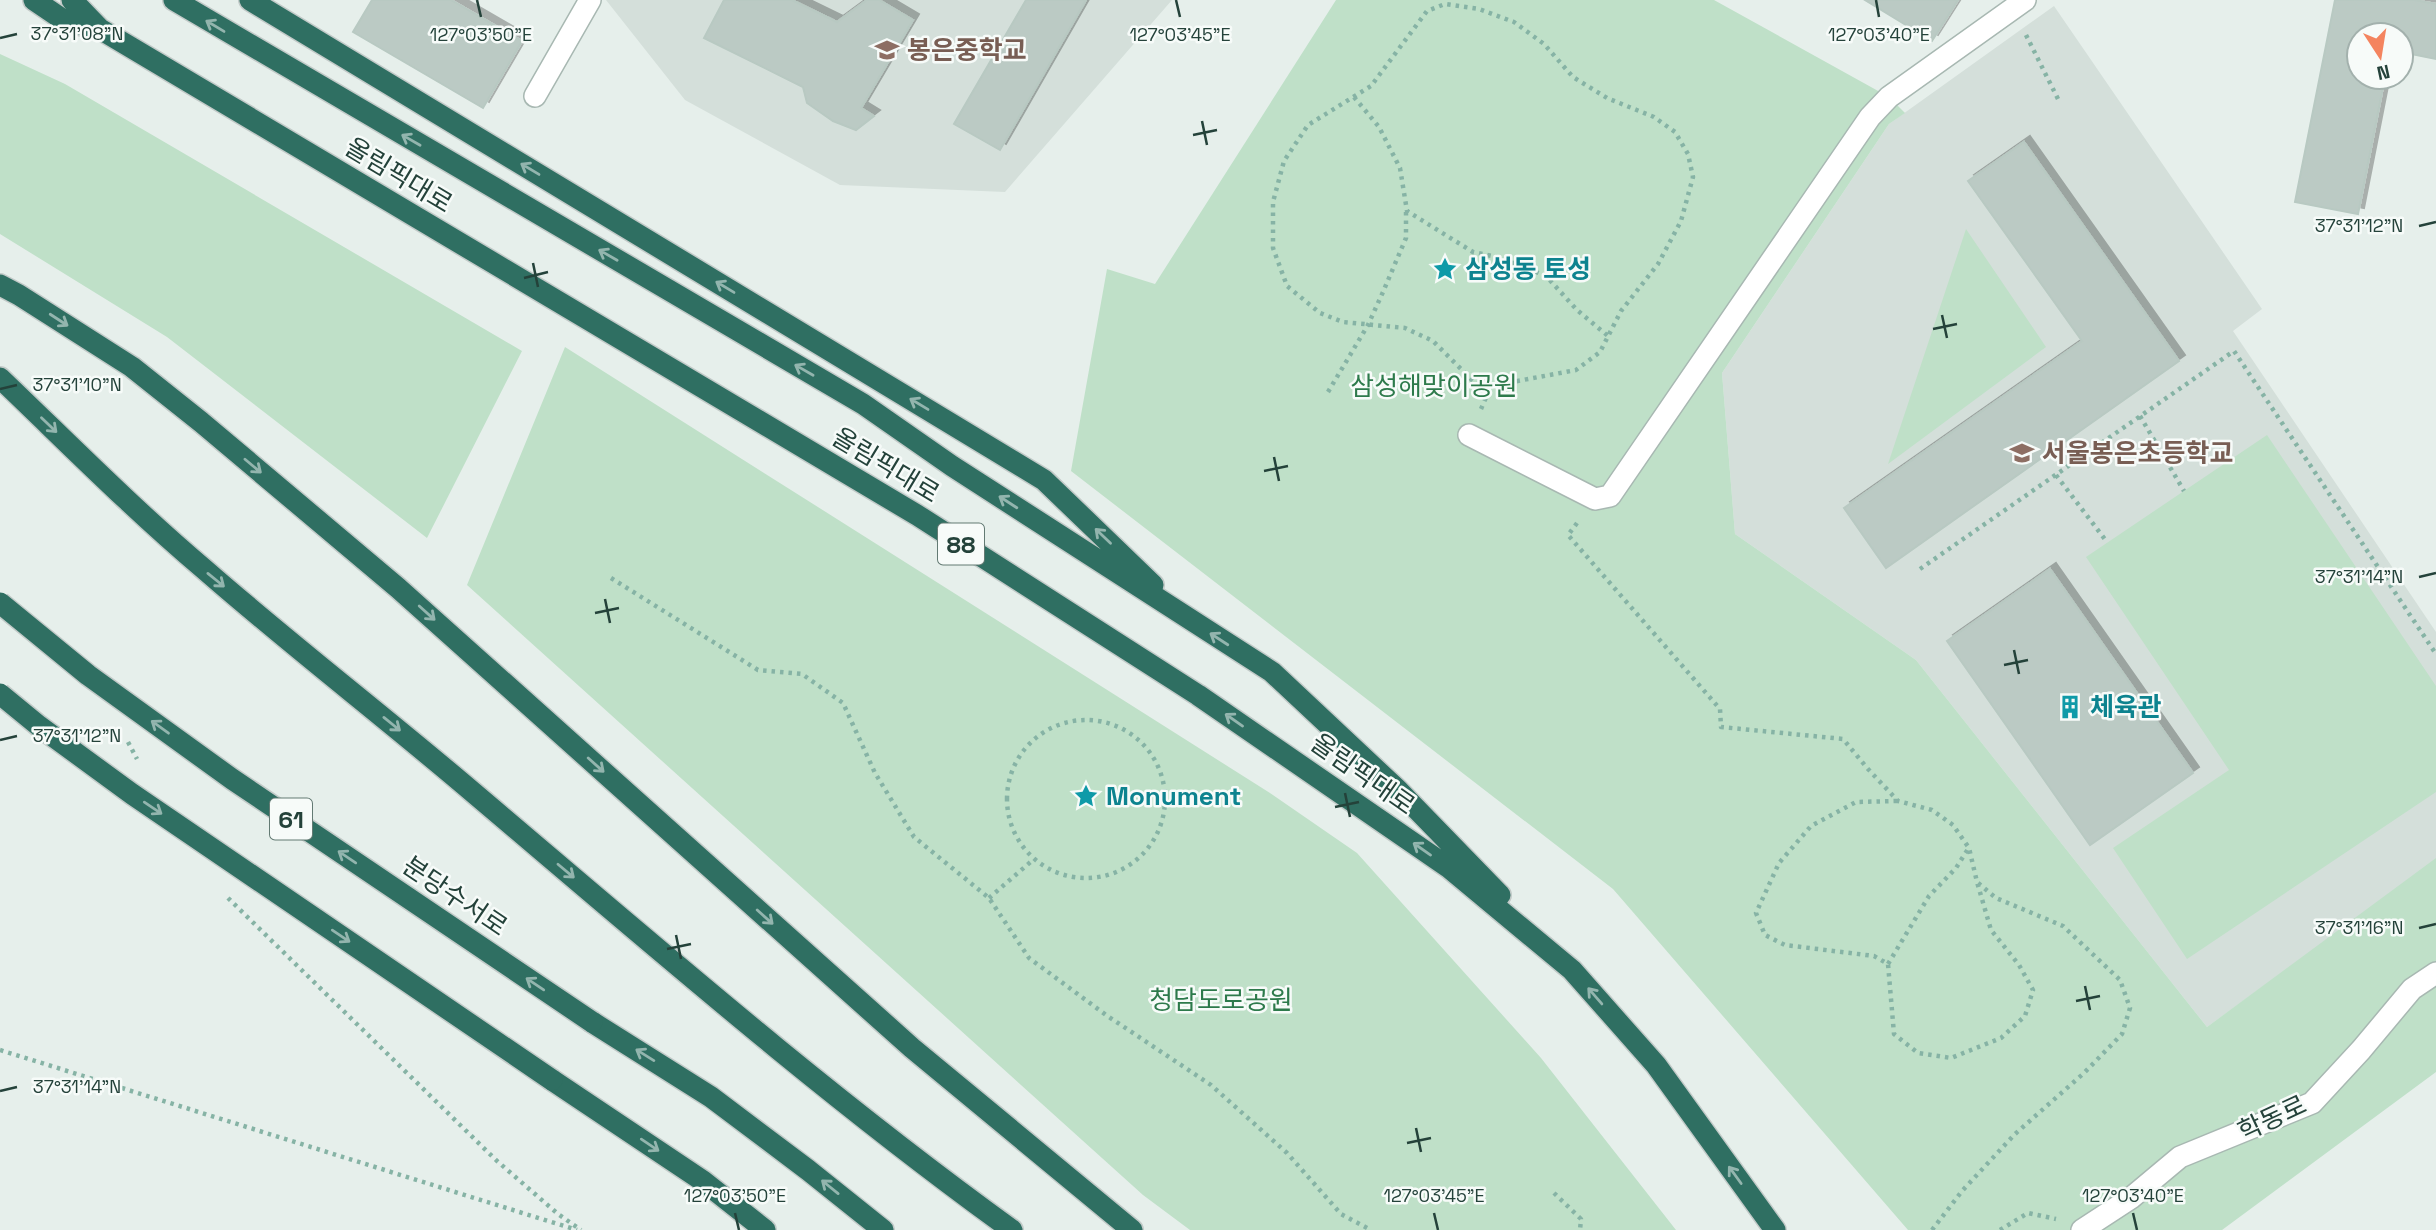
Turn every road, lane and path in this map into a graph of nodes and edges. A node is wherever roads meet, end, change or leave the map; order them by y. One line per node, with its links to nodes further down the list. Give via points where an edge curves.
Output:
1 (34, 0): 7 (highway, 올림픽대로 / 88, via 65,21)
2 (72, 0): 7 (highway)
3 (174, 0): 27 (highway, one-way to 3, via 863,404)
4 (250, 0): 27 (highway, one-way to 4, via 1044,480)
5 (590, 0): 8 (street)
6 (2019, 5): 10 (path); 19 (street, via 1889,97 1870,117 1610,496 1595,499)
7 (100, 29): 36 (highway, 올림픽대로 / 88, one-way to 7, via 1448,867 1198,695 916,515)
8 (536, 96)
9 (1354, 97): 11 (path, via 1379,127 1400,168); 13 (path, via 1308,125 1284,160 1273,202 1272,248 1287,286 1320,313 1343,323); 14 (path, via 1371,86 1427,11 1445,4 1479,9 1514,22 1544,44 1573,77 1675,132 1688,154 1693,177 1681,221 1658,264 1621,311)
10 (2060, 103)
11 (1406, 211): 13 (path, via 1406,238); 14 (path, via 1473,252 1546,276)
12 (0, 285): 45 (highway, one-way to 45, via 132,367 201,422 398,588 912,1048)
13 (1368, 325): 16 (path, via 1405,328 1433,341 1475,384); 17 (path)
14 (1608, 336): 16 (path, via 1600,352 1576,370)
15 (0, 378): 44 (highway, one-way to 44, via 204,570 744,1023)
16 (1492, 386): 19 (path)
17 (1328, 393)
18 (2140, 416): 20 (path); 21 (path); 28 (path, via 2234,351)
19 (1469, 435)
20 (2056, 475): 23 (path); 24 (path)
21 (2184, 491)
22 (1569, 535): 30 (path, via 1720,709 1721,727 1843,739)
23 (2107, 542)
24 (1920, 569)
25 (611, 578): 34 (path, via 758,670 802,674 843,703 875,773 914,837)
26 (0, 603): 43 (highway, 분당수서로 / 61, one-way to 26, bridge, via 711,1097 232,779)
27 (1187, 618): 36 (highway, one-way to 27, via 1399,791 1272,673)
28 (2436, 654)
29 (0, 694): 42 (highway, one-way to 42, bridge, via 132,794 703,1181)
30 (1898, 801): 31 (path, via 1932,810 1953,825); 35 (path, via 1856,802 1811,826 1779,863 1756,913 1765,935 1785,945 1874,956)
31 (1969, 848): 33 (path); 35 (path, via 1929,896)
32 (1034, 859): 32 (path, via 1017,839 1008,815 1007,789 1014,765 1028,744 1073,720 1099,720 1123,729 1144,745 1158,767 1165,793 1162,820 1151,844 1132,863 1109,875 1082,878 1056,872); 34 (path)
33 (1978, 882): 35 (path, via 1991,930 2033,990 2025,1016 2001,1038 1951,1058 1918,1053 1894,1034); 49 (path, via 1996,898 2063,926 2120,980 2130,1008 2123,1034 2015,1135)
34 (989, 898): 46 (path, via 1029,958 1211,1085 1287,1153 1341,1214)
35 (1888, 964)
36 (1572, 970): 48 (highway, 올림픽대로 / 88, one-way to 36, via 1656,1065)
37 (2436, 973): 40 (street, 학동로, via 2412,989 2312,1103 2180,1157 2131,1198)
38 (0, 1050): 41 (path)
39 (1554, 1193): 47 (path, via 1581,1219)
40 (2085, 1228): 50 (path, via 2028,1213)
41 (577, 1230)
42 (765, 1230)
43 (883, 1230)
44 (1012, 1230)
45 (1132, 1230)
46 (1371, 1230)
47 (1580, 1230)
48 (1775, 1230)
49 (1932, 1230)
50 (2000, 1230)

